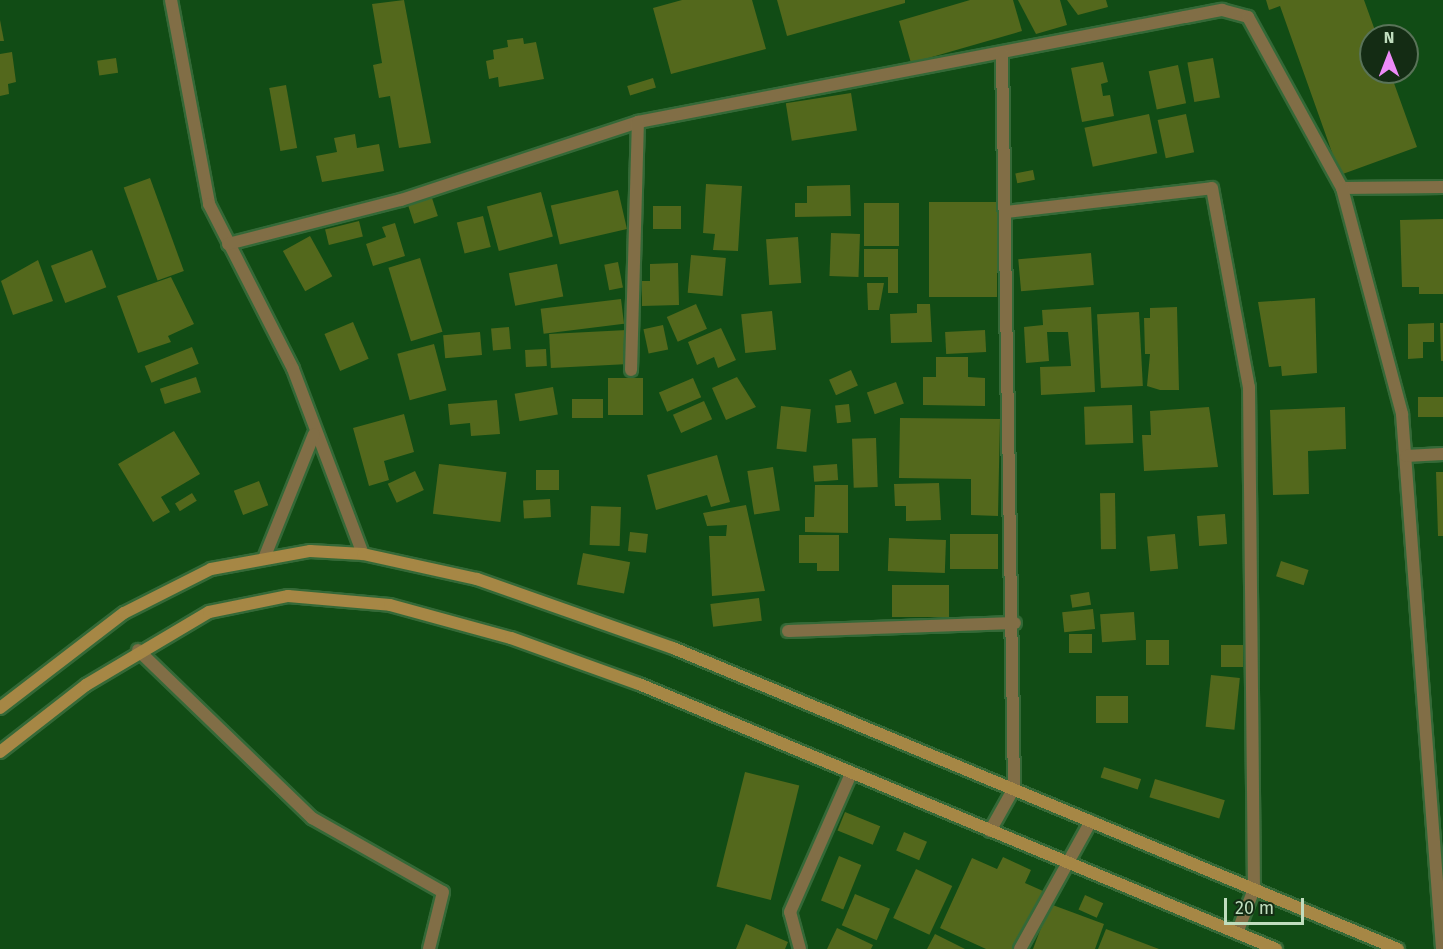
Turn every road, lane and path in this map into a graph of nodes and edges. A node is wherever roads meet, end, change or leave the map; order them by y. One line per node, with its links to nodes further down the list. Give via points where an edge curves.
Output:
1 (171, 0): 7 (street, via 209,204)
2 (1002, 54): 3 (street); 5 (street, via 1222,10 1248,17); 6 (street)
3 (638, 122): 7 (street, via 401,200); 8 (street)
4 (1443, 187): 5 (street)
5 (1342, 189): 11 (street, via 1402,414)
6 (1006, 212): 14 (street); 24 (street, via 1212,188 1249,387)
7 (228, 244): 9 (street, via 293,369)
8 (631, 370)
9 (314, 434): 12 (street); 13 (street)
10 (1443, 454): 11 (street)
11 (1406, 456): 31 (street)
12 (363, 554): 13 (street); 20 (street, via 477,579 561,606)
13 (265, 556): 17 (street, via 211,569 134,607)
14 (1014, 622): 15 (street); 20 (street)
15 (788, 631)
16 (138, 651): 18 (street); 19 (street, via 209,612 246,602 288,596 390,605 512,638 639,684); 26 (street, via 312,818 443,892)
17 (0, 708)
18 (0, 752)
19 (851, 774): 22 (street); 27 (street, via 790,912)
20 (1014, 788): 21 (street); 22 (street)
21 (1091, 821): 23 (street); 24 (street)
22 (990, 831): 23 (street)
23 (1067, 863): 25 (street); 28 (street)
24 (1254, 889): 25 (street); 30 (street)
25 (1237, 933): 29 (street)
26 (429, 949)
27 (800, 949)
28 (1020, 949)
29 (1276, 949)
30 (1398, 949)
31 (1442, 949)

